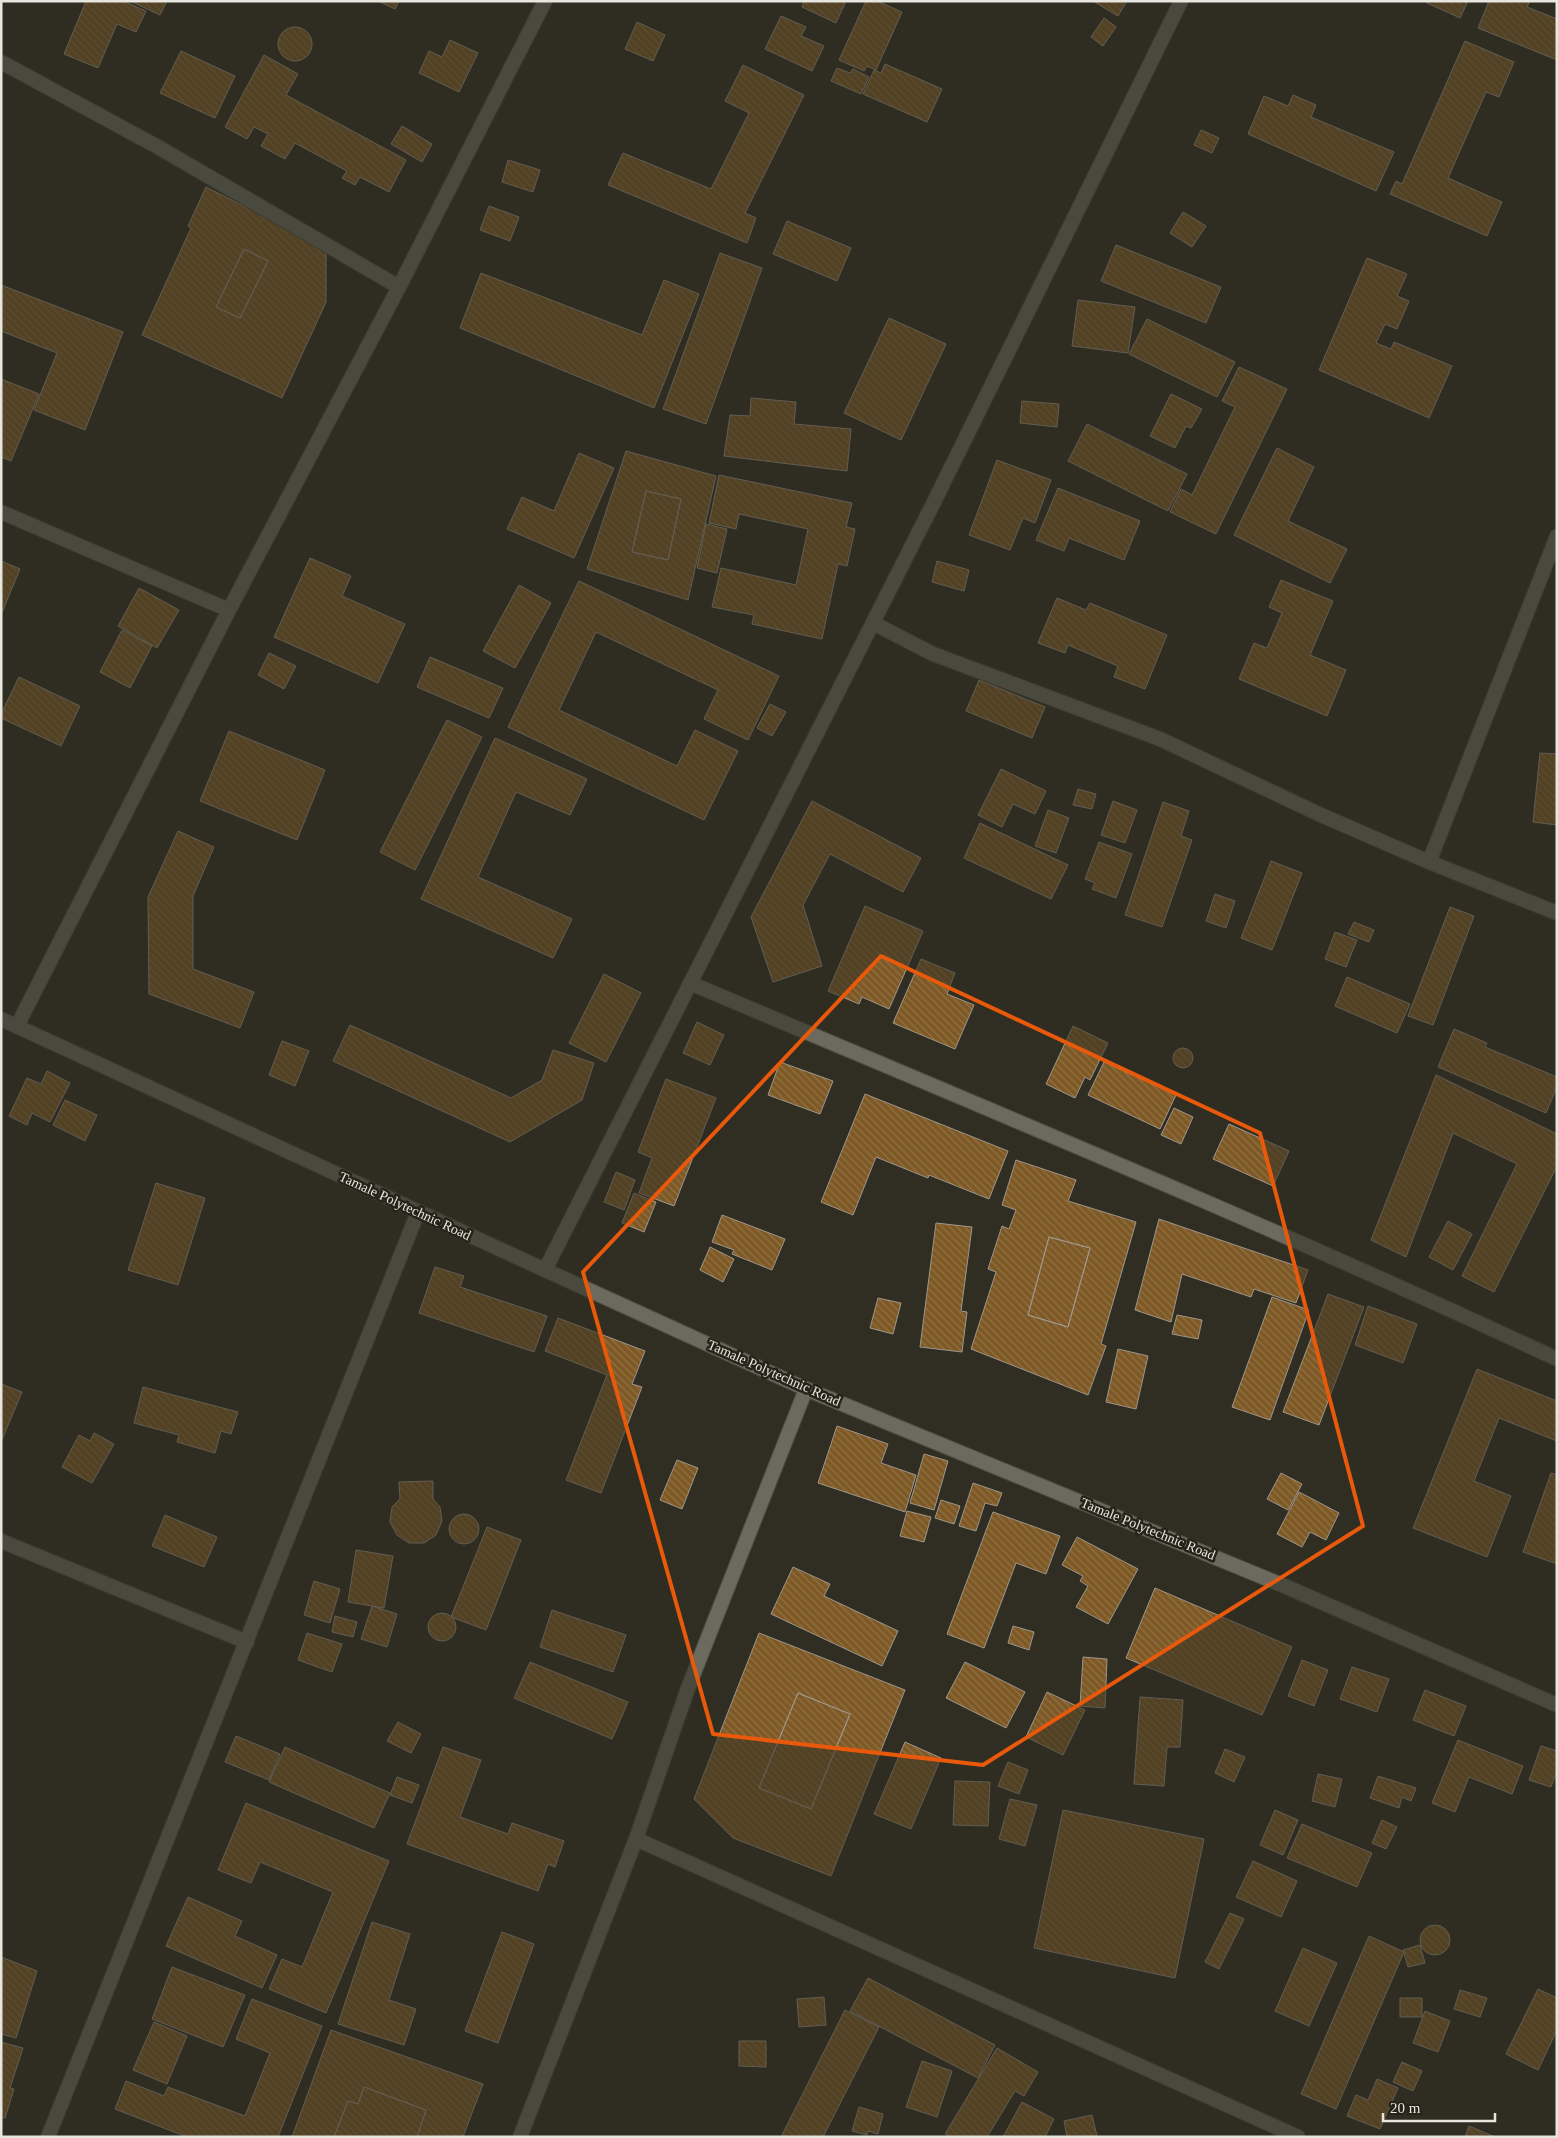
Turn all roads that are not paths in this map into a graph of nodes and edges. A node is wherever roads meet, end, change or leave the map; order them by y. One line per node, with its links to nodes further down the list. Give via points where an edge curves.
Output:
1 (545, 1): 4 (street)
2 (1181, 1): 8 (street)
3 (1, 62): 4 (street, via 158,147)
4 (400, 287): 7 (street)
5 (1, 512): 7 (street)
6 (1557, 536): 9 (street)
7 (229, 610): 13 (street)
8 (873, 623): 9 (street, via 933,654 1160,740); 11 (street)
9 (1430, 862): 10 (street)
10 (1557, 913)
11 (690, 983): 15 (street); 16 (street, via 1089,1152)
12 (1, 1019): 13 (street, Tamale Polytechnic Road)
13 (17, 1026): 14 (street, Tamale Polytechnic Road)
14 (418, 1212): 15 (street, Tamale Polytechnic Road); 19 (street)
15 (545, 1270): 17 (street, Tamale Polytechnic Road)
16 (1557, 1359)
17 (806, 1388): 20 (street, Tamale Polytechnic Road, via 1282,1585); 21 (street, via 688,1688)
18 (1, 1540): 19 (street)
19 (247, 1642): 22 (street)
20 (1557, 1705)
21 (636, 1839): 23 (street); 24 (street)
22 (48, 2137)
23 (520, 2137)
24 (1298, 2137)

